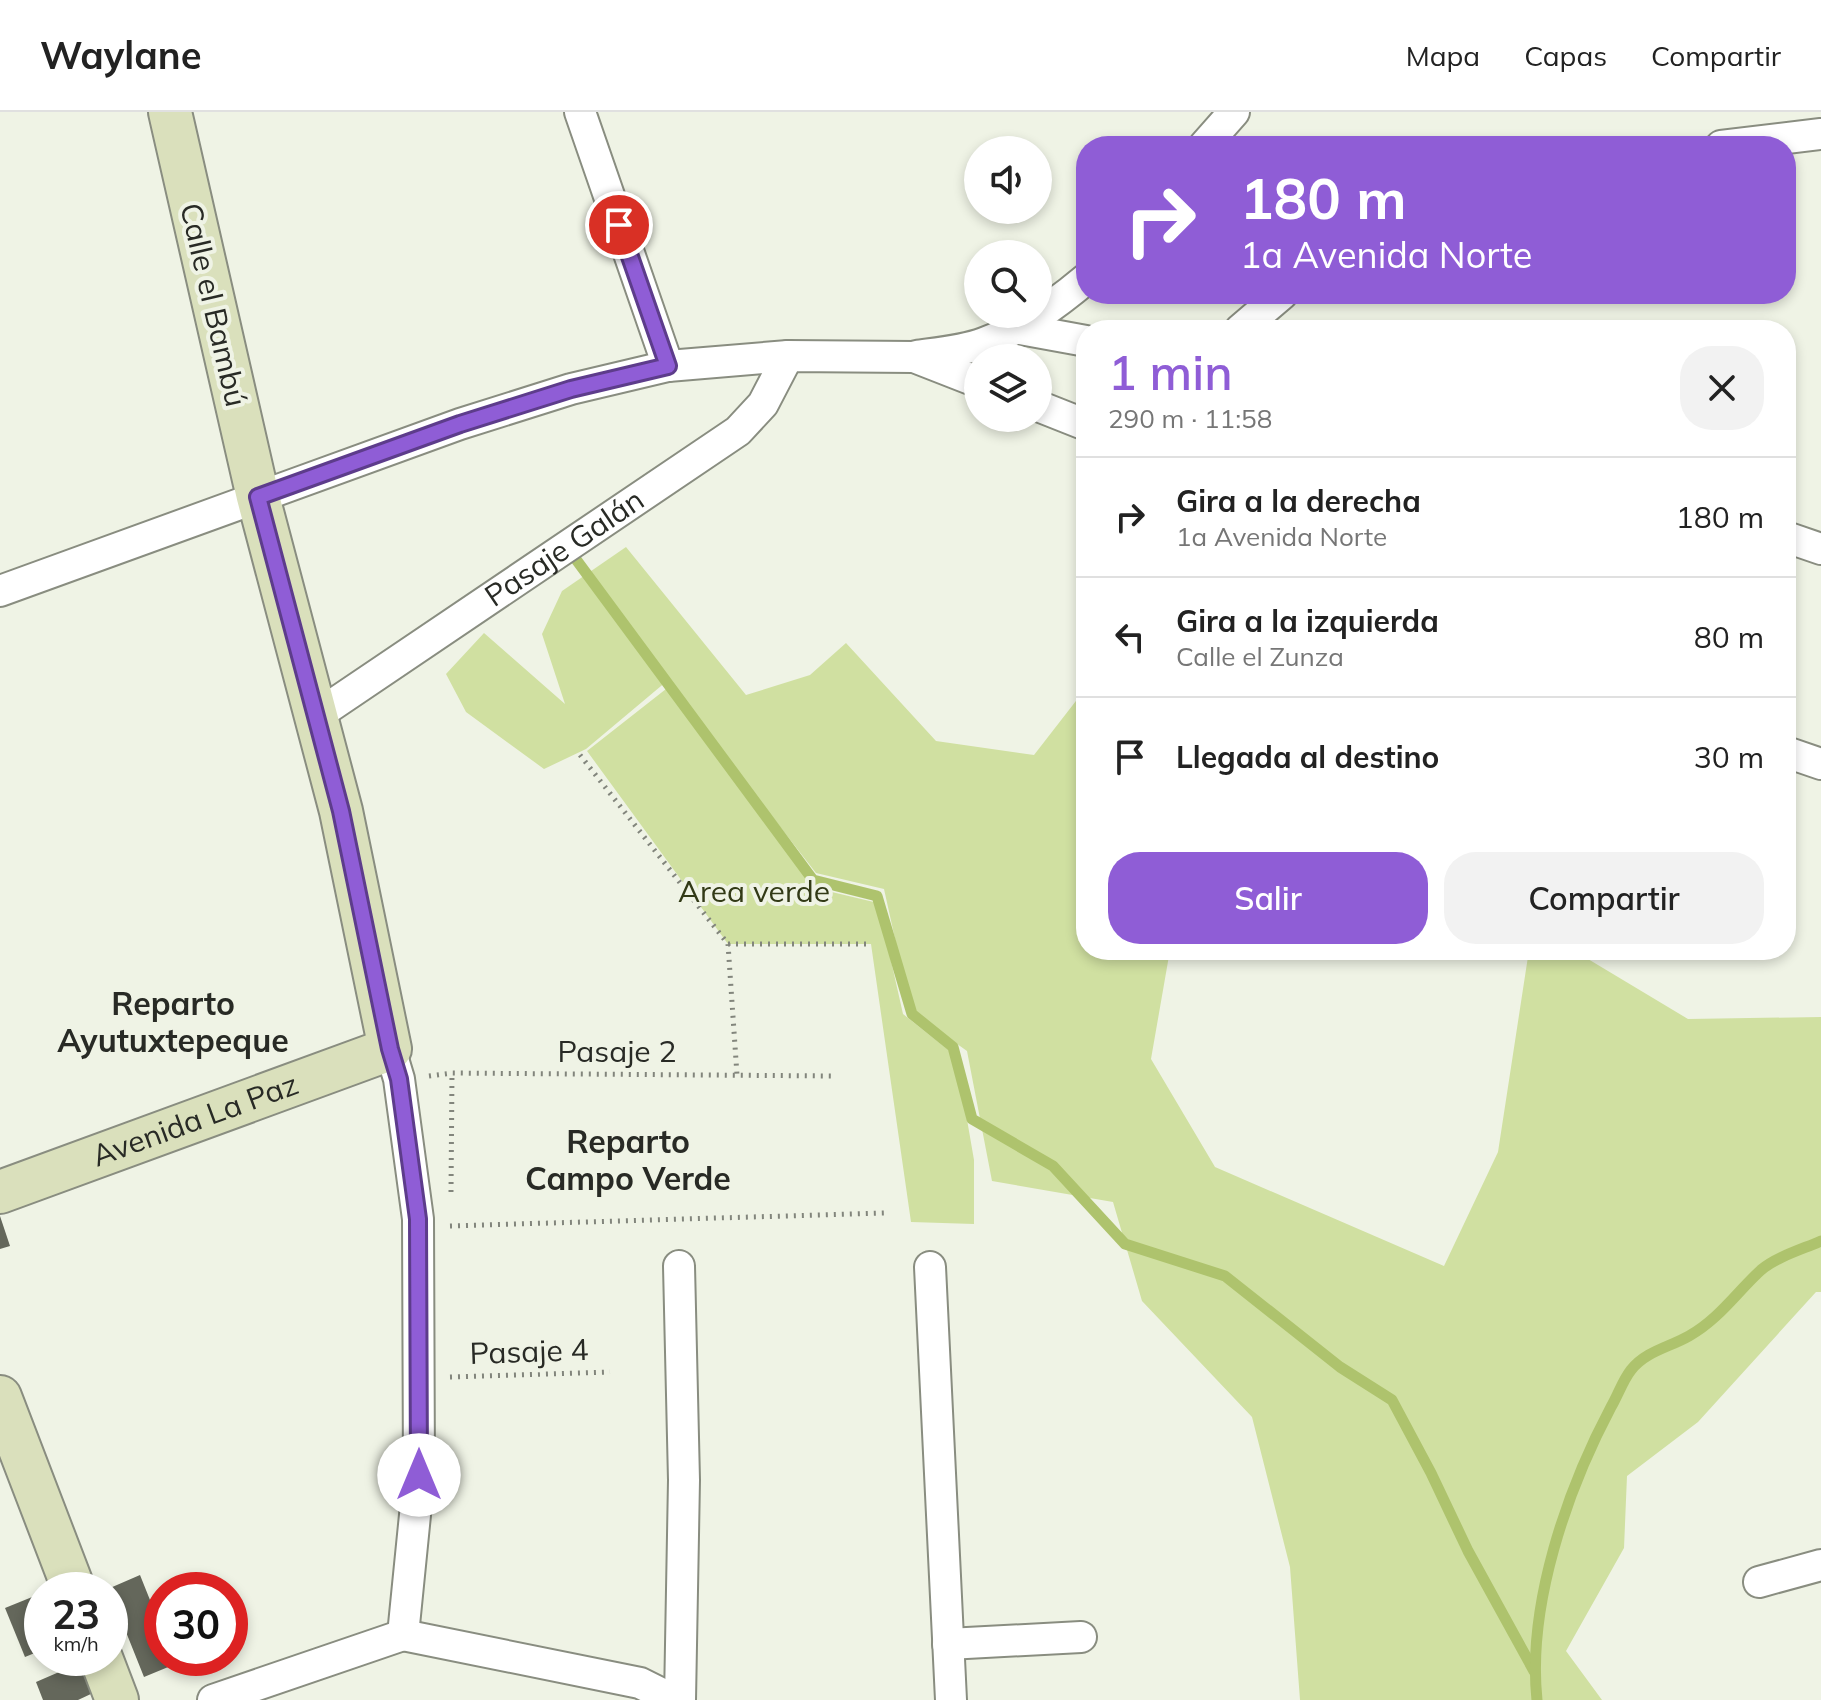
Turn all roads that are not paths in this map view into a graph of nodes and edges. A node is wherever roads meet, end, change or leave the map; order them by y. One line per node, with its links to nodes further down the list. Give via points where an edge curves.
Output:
1 (170, 112): 19 (street, Calle el Bambú)
2 (580, 112): 15 (street)
3 (1234, 112): 5 (street)
4 (1821, 134): 6 (street)
5 (1213, 136)
6 (1796, 137)
7 (1076, 287): 9 (street)
8 (1270, 304): 10 (street)
9 (1052, 306)
10 (1252, 320)
11 (1015, 328): 12 (street); 14 (street, via 983,343)
12 (1076, 339)
13 (788, 356): 14 (street); 15 (street); 23 (street, Pasaje Galán, via 763,404 738,431)
14 (914, 357): 16 (street)
15 (668, 366): 19 (street, via 460,424)
16 (964, 377)
17 (1052, 412): 18 (street)
18 (1076, 421)
19 (258, 497): 22 (street); 23 (street, Calle el Bambú)
20 (1796, 540): 21 (street)
21 (1821, 549)
22 (3, 582)
23 (316, 716): 26 (street, Calle el Bambú)
24 (1796, 755): 25 (street)
25 (1821, 764)
26 (395, 1064): 27 (street, Avenida La Paz); 34 (street, via 418,1235 419,1475)
27 (0, 1192)
28 (679, 1266): 41 (street, via 684,1480)
29 (930, 1267): 36 (street)
30 (0, 1397): 32 (street)
31 (1821, 1565): 33 (street)
32 (67, 1572)
33 (1759, 1582)
34 (403, 1635): 39 (street); 40 (street, via 640,1683)
35 (1081, 1637): 36 (street)
36 (948, 1644): 42 (street)
37 (108, 1676): 38 (street)
38 (117, 1700)
39 (213, 1700)
40 (674, 1700)
41 (680, 1700)
42 (951, 1700)

